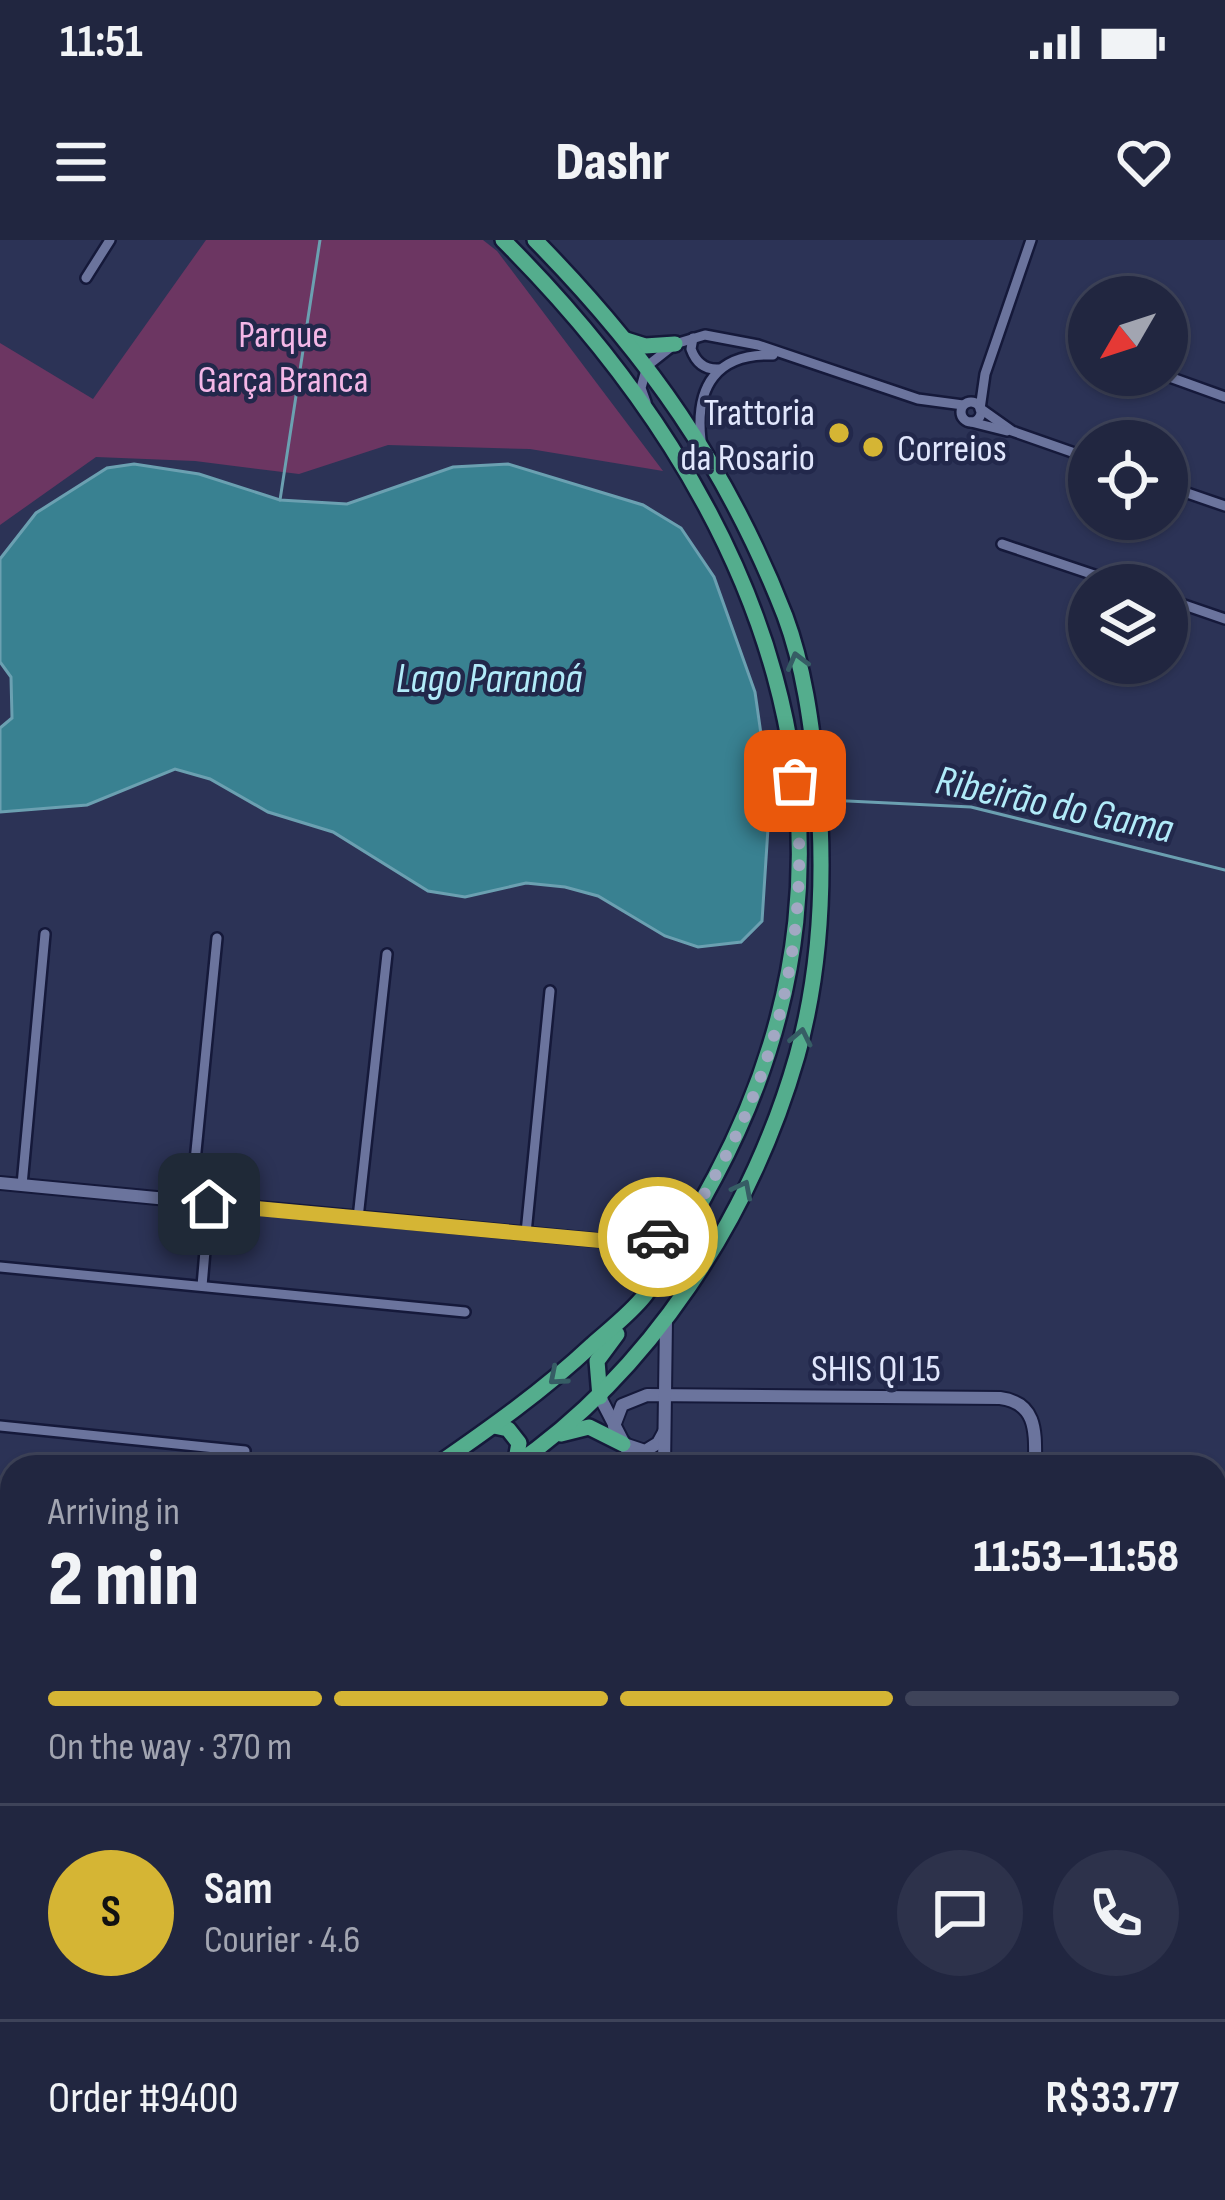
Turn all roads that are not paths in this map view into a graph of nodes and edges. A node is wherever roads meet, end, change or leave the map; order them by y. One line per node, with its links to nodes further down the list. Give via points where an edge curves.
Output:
1 (110, 240): 6 (street)
2 (503, 240): 7 (main road)
3 (536, 240): 5 (main road)
4 (1031, 240): 16 (street)
5 (562, 268): 7 (main road, via 560,282); 8 (main road)
6 (86, 278)
7 (545, 282): 9 (main road)
8 (579, 287): 9 (main road, via 567,285); 11 (main road)
9 (561, 299): 21 (main road)
10 (693, 338): 12 (street); 13 (street, via 736,338); 15 (street, via 699,362)
11 (626, 340): 12 (main road); 14 (main road)
12 (675, 344): 14 (street)
13 (786, 355): 15 (street); 19 (street)
14 (647, 366): 21 (street, via 641,388); 25 (main road)
15 (720, 369): 25 (street, via 700,401)
16 (985, 374): 20 (street); 22 (street)
17 (1188, 384): 18 (street)
18 (1225, 397)
19 (918, 399): 20 (street); 23 (street)
20 (965, 404): 22 (street); 23 (street)
21 (648, 407): 28 (main road)
22 (981, 409): 23 (street); 24 (street)
23 (967, 420): 24 (street)
24 (1012, 431): 26 (street)
25 (702, 445): 30 (main road)
26 (1068, 451)
27 (1188, 493): 29 (street)
28 (708, 504): 30 (main road, via 734,539); 39 (main road, via 773,667 799,820 791,960)
29 (1225, 506)
30 (744, 522): 40 (main road, one-way to 30, via 797,1055 813,974 820,822 810,710 786,620)
31 (1003, 544): 32 (street)
32 (1068, 566)
33 (1188, 606): 34 (street)
34 (1225, 619)
35 (45, 934): 42 (street)
36 (218, 938): 43 (street)
37 (387, 954): 46 (street)
38 (550, 991): 47 (street)
39 (738, 1134): 40 (main road, via 753,1131); 45 (main road)
40 (764, 1148): 54 (main road, one-way to 40)
41 (0, 1183): 42 (street)
42 (22, 1185): 43 (street)
43 (190, 1202): 44 (street)
44 (209, 1204): 46 (street); 51 (street)
45 (700, 1205): 48 (street, via 661,1236); 50 (main road)
46 (358, 1218): 47 (street)
47 (526, 1233): 48 (street)
48 (616, 1242): 50 (street, via 645,1249)
49 (0, 1267): 51 (street)
50 (653, 1282): 52 (main road)
51 (202, 1286): 53 (street)
52 (643, 1298): 56 (main road, via 600,1354); 58 (main road, one-way to 58)
53 (465, 1312)
54 (666, 1320): 55 (street); 56 (main road)
55 (662, 1396): 59 (street, via 628,1400); 60 (street); 69 (street, SHIS QI 15, via 1009,1399 1033,1419)
56 (600, 1397): 59 (street); 61 (main road)
57 (0, 1426): 63 (street)
58 (494, 1426): 64 (main road); 65 (main road, via 519,1443)
59 (614, 1426): 62 (street)
60 (664, 1432): 62 (street, via 645,1451); 68 (street)
61 (548, 1441): 62 (main road, via 589,1427); 66 (main road)
62 (623, 1444): 67 (street)
63 (245, 1451)
64 (452, 1455)
65 (516, 1455)
66 (528, 1455)
67 (629, 1455)
68 (664, 1455)
69 (1034, 1455)

